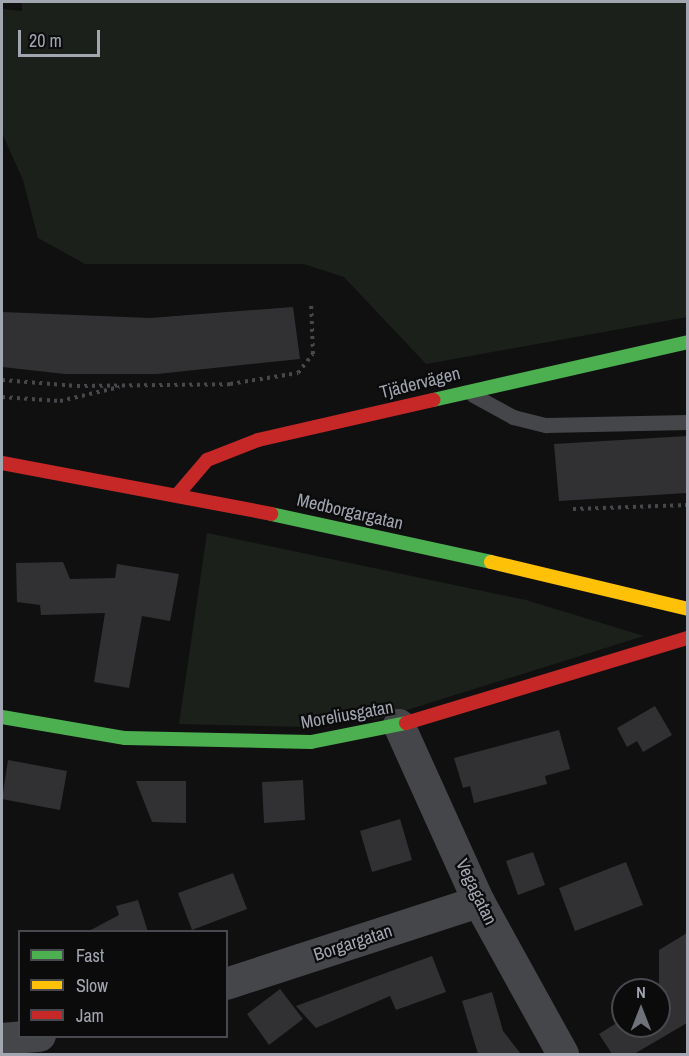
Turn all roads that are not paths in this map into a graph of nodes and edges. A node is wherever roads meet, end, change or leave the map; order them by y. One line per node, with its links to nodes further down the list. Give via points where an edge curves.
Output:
1 (687, 342): 2 (street, Tjädervägen)
2 (465, 390): 3 (lane, via 513,417 546,425); 5 (street, Tjädervägen, via 225,450 202,465)
3 (687, 422)
4 (2, 463): 5 (street, Medborgargatan)
5 (178, 494): 6 (street, Medborgargatan, via 346,528)
6 (687, 609)
7 (687, 638): 9 (street, Moreliusgatan)
8 (2, 717): 9 (street, Moreliusgatan, via 125,738 311,742)
9 (399, 724): 10 (street, Vegagatan)
10 (479, 902): 11 (street, Borgargatan); 14 (street, Vegagatan)
11 (228, 983)
12 (18, 1038): 13 (street)
13 (2, 1039)
14 (563, 1054)

